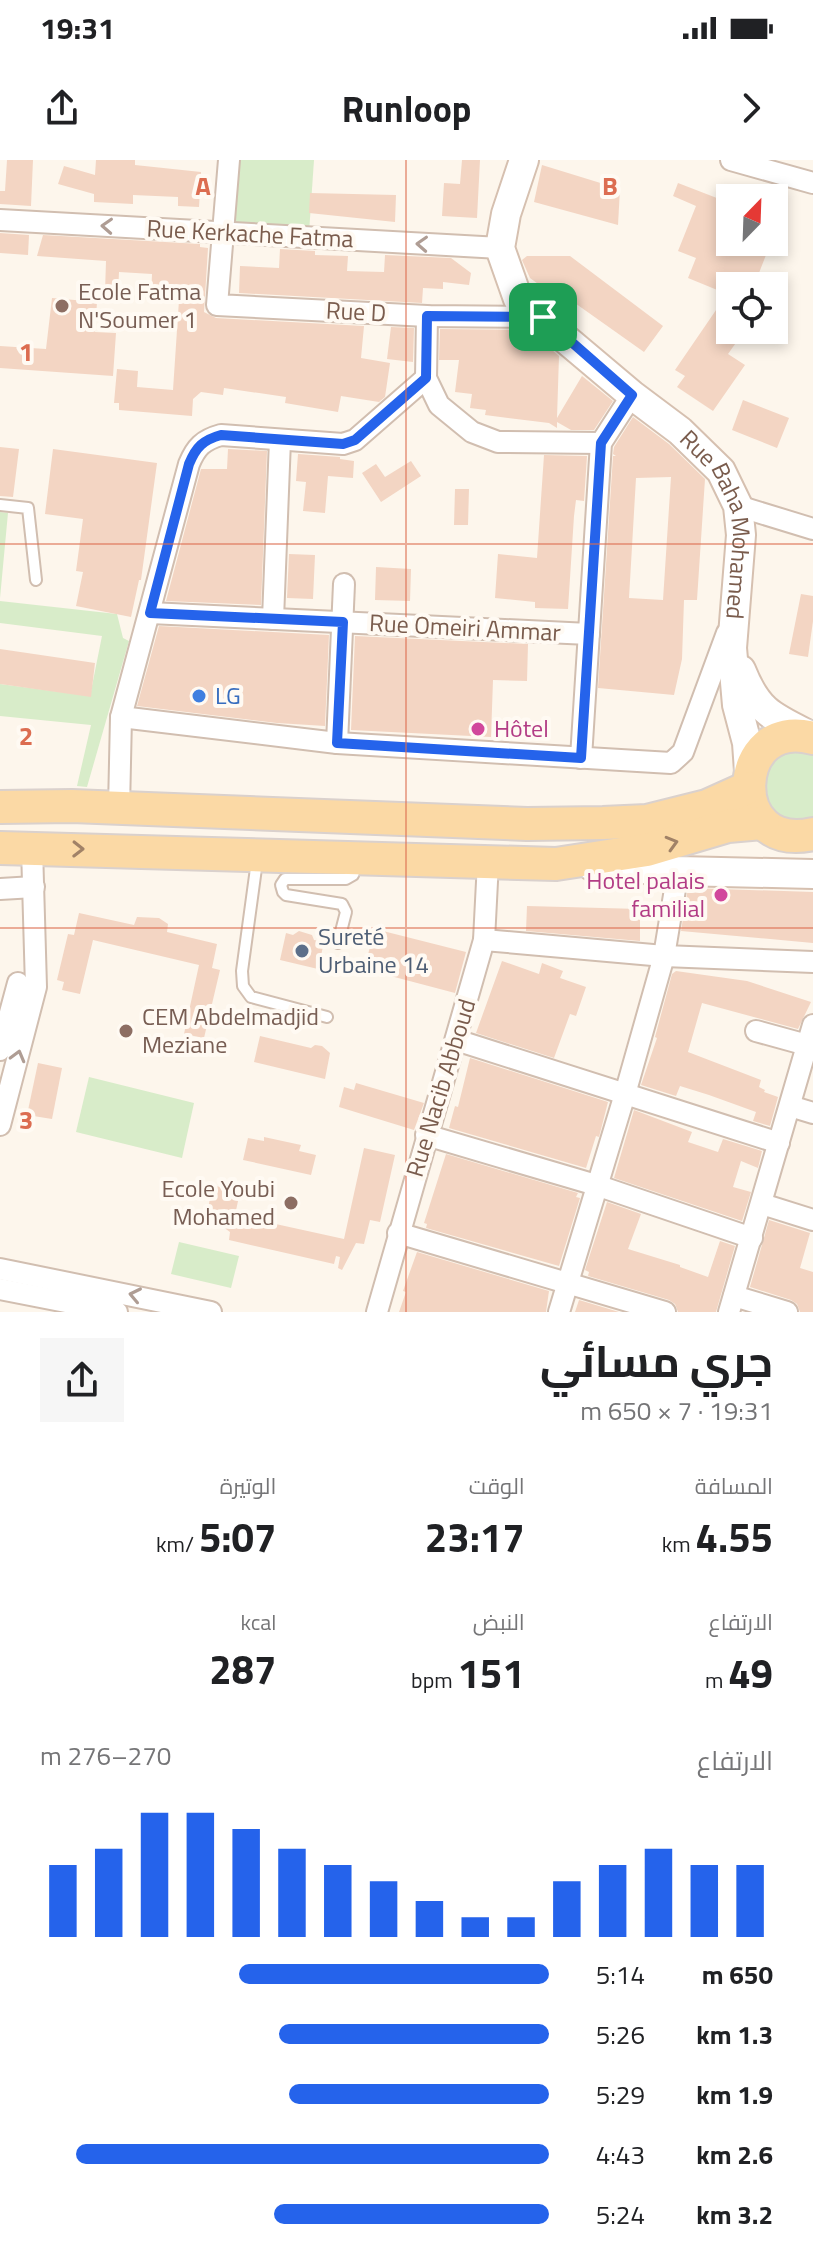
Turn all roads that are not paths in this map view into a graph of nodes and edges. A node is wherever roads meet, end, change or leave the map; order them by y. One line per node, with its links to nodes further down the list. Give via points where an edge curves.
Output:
1 (229, 160): 6 (street)
2 (524, 160): 7 (main road)
3 (731, 160): 4 (street)
4 (813, 183)
5 (0, 220): 6 (street, Rue Kerkache Fatma, one-way to 5)
6 (221, 232): 7 (street, Rue Kerkache Fatma, one-way to 6); 8 (street, Rue D, via 217,305)
7 (500, 248): 9 (main road, Rue Baha Mohamed, via 518,299)
8 (427, 316): 9 (street, Rue D); 10 (street)
9 (543, 317): 11 (main road, Rue Baha Mohamed)
10 (426, 378): 12 (street, via 355,440); 13 (street, via 439,405 472,432 498,442)
11 (632, 395): 13 (street); 15 (main road, Rue Baha Mohamed, via 721,471)
12 (280, 440): 19 (street, via 221,435 196,448); 21 (street)
13 (601, 443): 23 (street)
14 (0, 505): 17 (lane, via 28,508)
15 (738, 506): 16 (street); 20 (main road, Rue Baha Mohamed, via 741,535)
16 (813, 529)
17 (36, 580)
18 (344, 584): 22 (street)
19 (150, 613): 21 (street, Rue Omeiri Ammar); 25 (street)
20 (733, 617): 24 (main road, Rue Baha Mohamed); 28 (street, via 677,759 671,763)
21 (273, 619): 22 (street, Rue Omeiri Ammar)
22 (343, 622): 23 (street, Rue Omeiri Ammar); 27 (street)
23 (589, 634): 28 (street)
24 (732, 648): 26 (main road, via 755,701); 29 (main road, Rue Baha Mohamed)
25 (121, 717): 27 (street); 31 (street)
26 (813, 738): 29 (main road, via 785,737 770,744 757,756)
27 (337, 743): 28 (street)
28 (581, 758)
29 (748, 780): 32 (main road, via 707,806 647,821); 34 (main road, via 755,813)
30 (0, 807): 31 (main road)
31 (119, 808): 32 (main road)
32 (603, 823): 33 (main road, via 502,842)
33 (0, 826)
34 (794, 834): 40 (main road, one-way to 34, via 647,850 728,826)
35 (0, 848): 36 (main road)
36 (32, 848): 37 (main road, one-way to 37); 43 (street)
37 (258, 854): 38 (main road); 50 (lane, via 243,986 251,997)
38 (358, 858): 39 (main road); 46 (lane, via 353,875 346,879 285,879 281,885 286,895 342,904 346,912)
39 (488, 862): 40 (main road); 45 (street, Rue Nacib Abboud)
40 (556, 864): 41 (main road)
41 (678, 871): 42 (main road); 47 (street)
42 (813, 874)
43 (34, 887): 44 (street); 49 (street)
44 (0, 889)
45 (484, 940): 47 (street); 53 (street, Rue Nacib Abboud)
46 (338, 943)
47 (664, 956): 48 (street); 56 (street)
48 (813, 962)
49 (18, 984): 55 (street); 59 (street, one-way to 49)
50 (327, 1017)
51 (813, 1025): 54 (street)
52 (756, 1031): 54 (street)
53 (456, 1040): 56 (street); 60 (street, Rue Nacib Abboud)
54 (807, 1045): 57 (street)
55 (0, 1050)
56 (625, 1094): 61 (street); 62 (street)
57 (790, 1106): 58 (street); 61 (street)
58 (813, 1113)
59 (0, 1125)
60 (426, 1135): 62 (street); 65 (street, Rue Nacib Abboud)
61 (779, 1143): 63 (street)
62 (596, 1185): 66 (street); 68 (street)
63 (762, 1204): 64 (street); 66 (street)
64 (813, 1220)
65 (398, 1233): 68 (street); 74 (street, Rue Nacib Abboud)
66 (752, 1238): 71 (street)
67 (0, 1269): 70 (street)
68 (567, 1283): 75 (street); 76 (street)
69 (0, 1289): 70 (street)
70 (96, 1303): 72 (street); 73 (street, one-way to 70)
71 (731, 1304): 77 (street)
72 (117, 1312)
73 (211, 1312)
74 (377, 1312)
75 (559, 1312)
76 (665, 1312)
77 (787, 1312)

